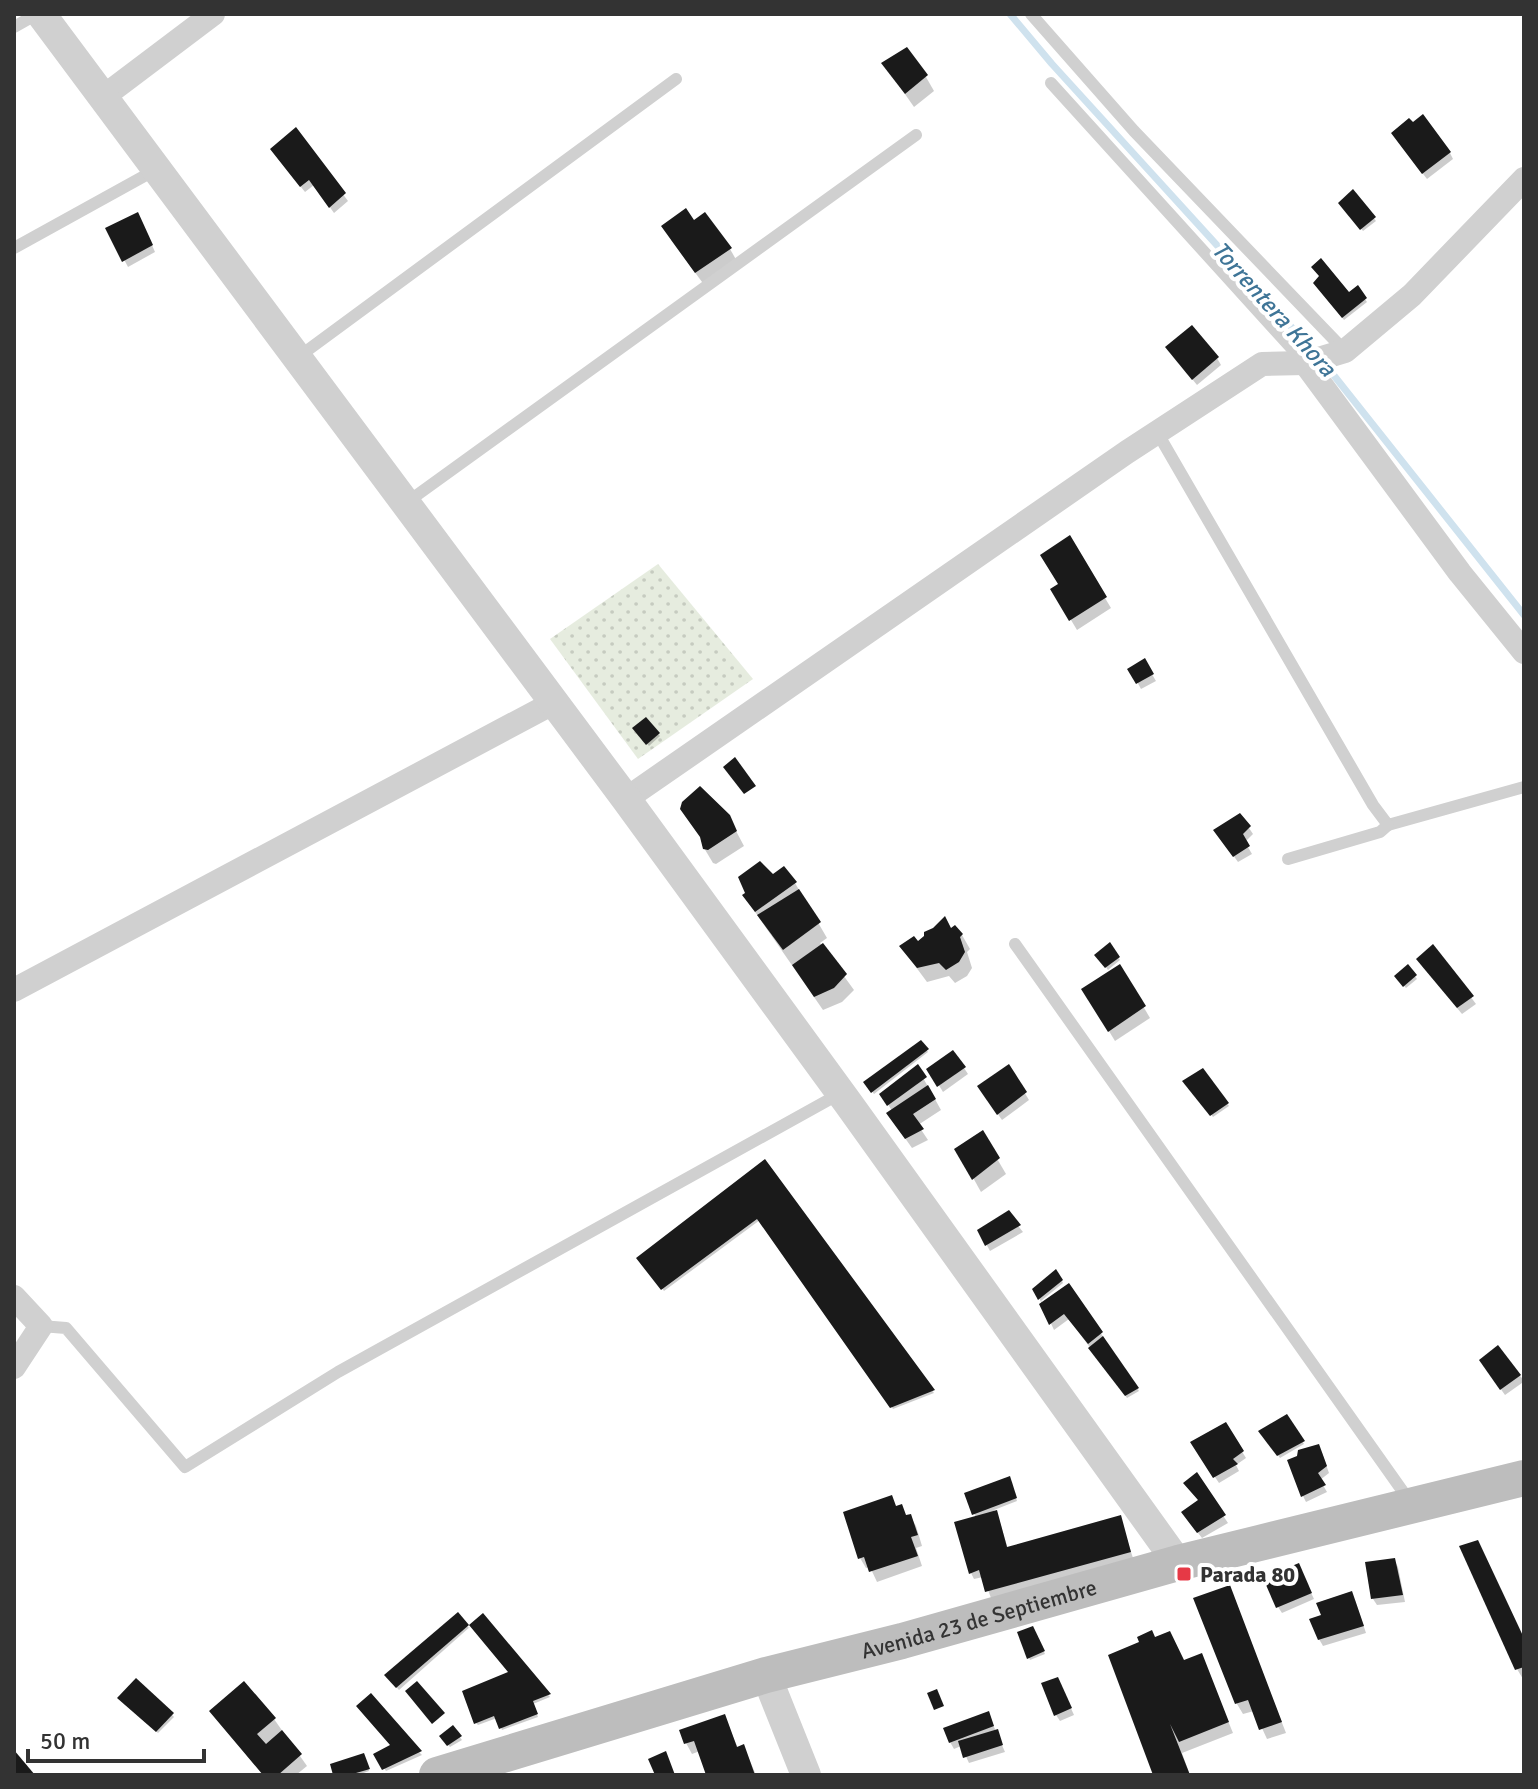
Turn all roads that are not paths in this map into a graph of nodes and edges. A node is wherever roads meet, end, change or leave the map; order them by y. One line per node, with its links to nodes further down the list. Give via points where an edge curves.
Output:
1 (39, 14): 4 (lane); 7 (street)
2 (213, 14): 7 (street)
3 (1031, 14): 12 (lane, via 1134,131)
4 (14, 27)
5 (676, 79): 13 (lane)
6 (1051, 83): 14 (lane)
7 (103, 97): 9 (street)
8 (916, 135): 16 (lane)
9 (157, 169): 11 (lane); 13 (street)
10 (1524, 179): 12 (street, via 1412,295)
11 (14, 248)
12 (1345, 351): 14 (street)
13 (297, 358): 16 (street)
14 (1305, 363): 15 (street, via 1262,364); 17 (street)
15 (1157, 432): 20 (street); 21 (lane)
16 (406, 503): 18 (street)
17 (1524, 652)
18 (555, 702): 20 (street); 24 (street)
19 (1524, 787): 21 (lane)
20 (626, 799): 25 (street)
21 (1388, 825): 22 (lane, via 1380,832)
22 (1288, 859)
23 (1015, 944): 30 (lane)
24 (14, 990)
25 (841, 1093): 27 (lane, via 338,1372 185,1467 66,1328); 31 (street)
26 (14, 1297): 27 (street)
27 (41, 1326): 28 (street)
28 (14, 1367)
29 (1523, 1480): 30 (main road, Avenida 23 de Septiembre)
30 (1412, 1506): 31 (main road, Avenida 23 de Septiembre)
31 (1178, 1563): 32 (main road, Avenida 23 de Septiembre)
32 (766, 1675): 33 (main road, Avenida 23 de Septiembre); 34 (street)
33 (437, 1775)
34 (806, 1775)

